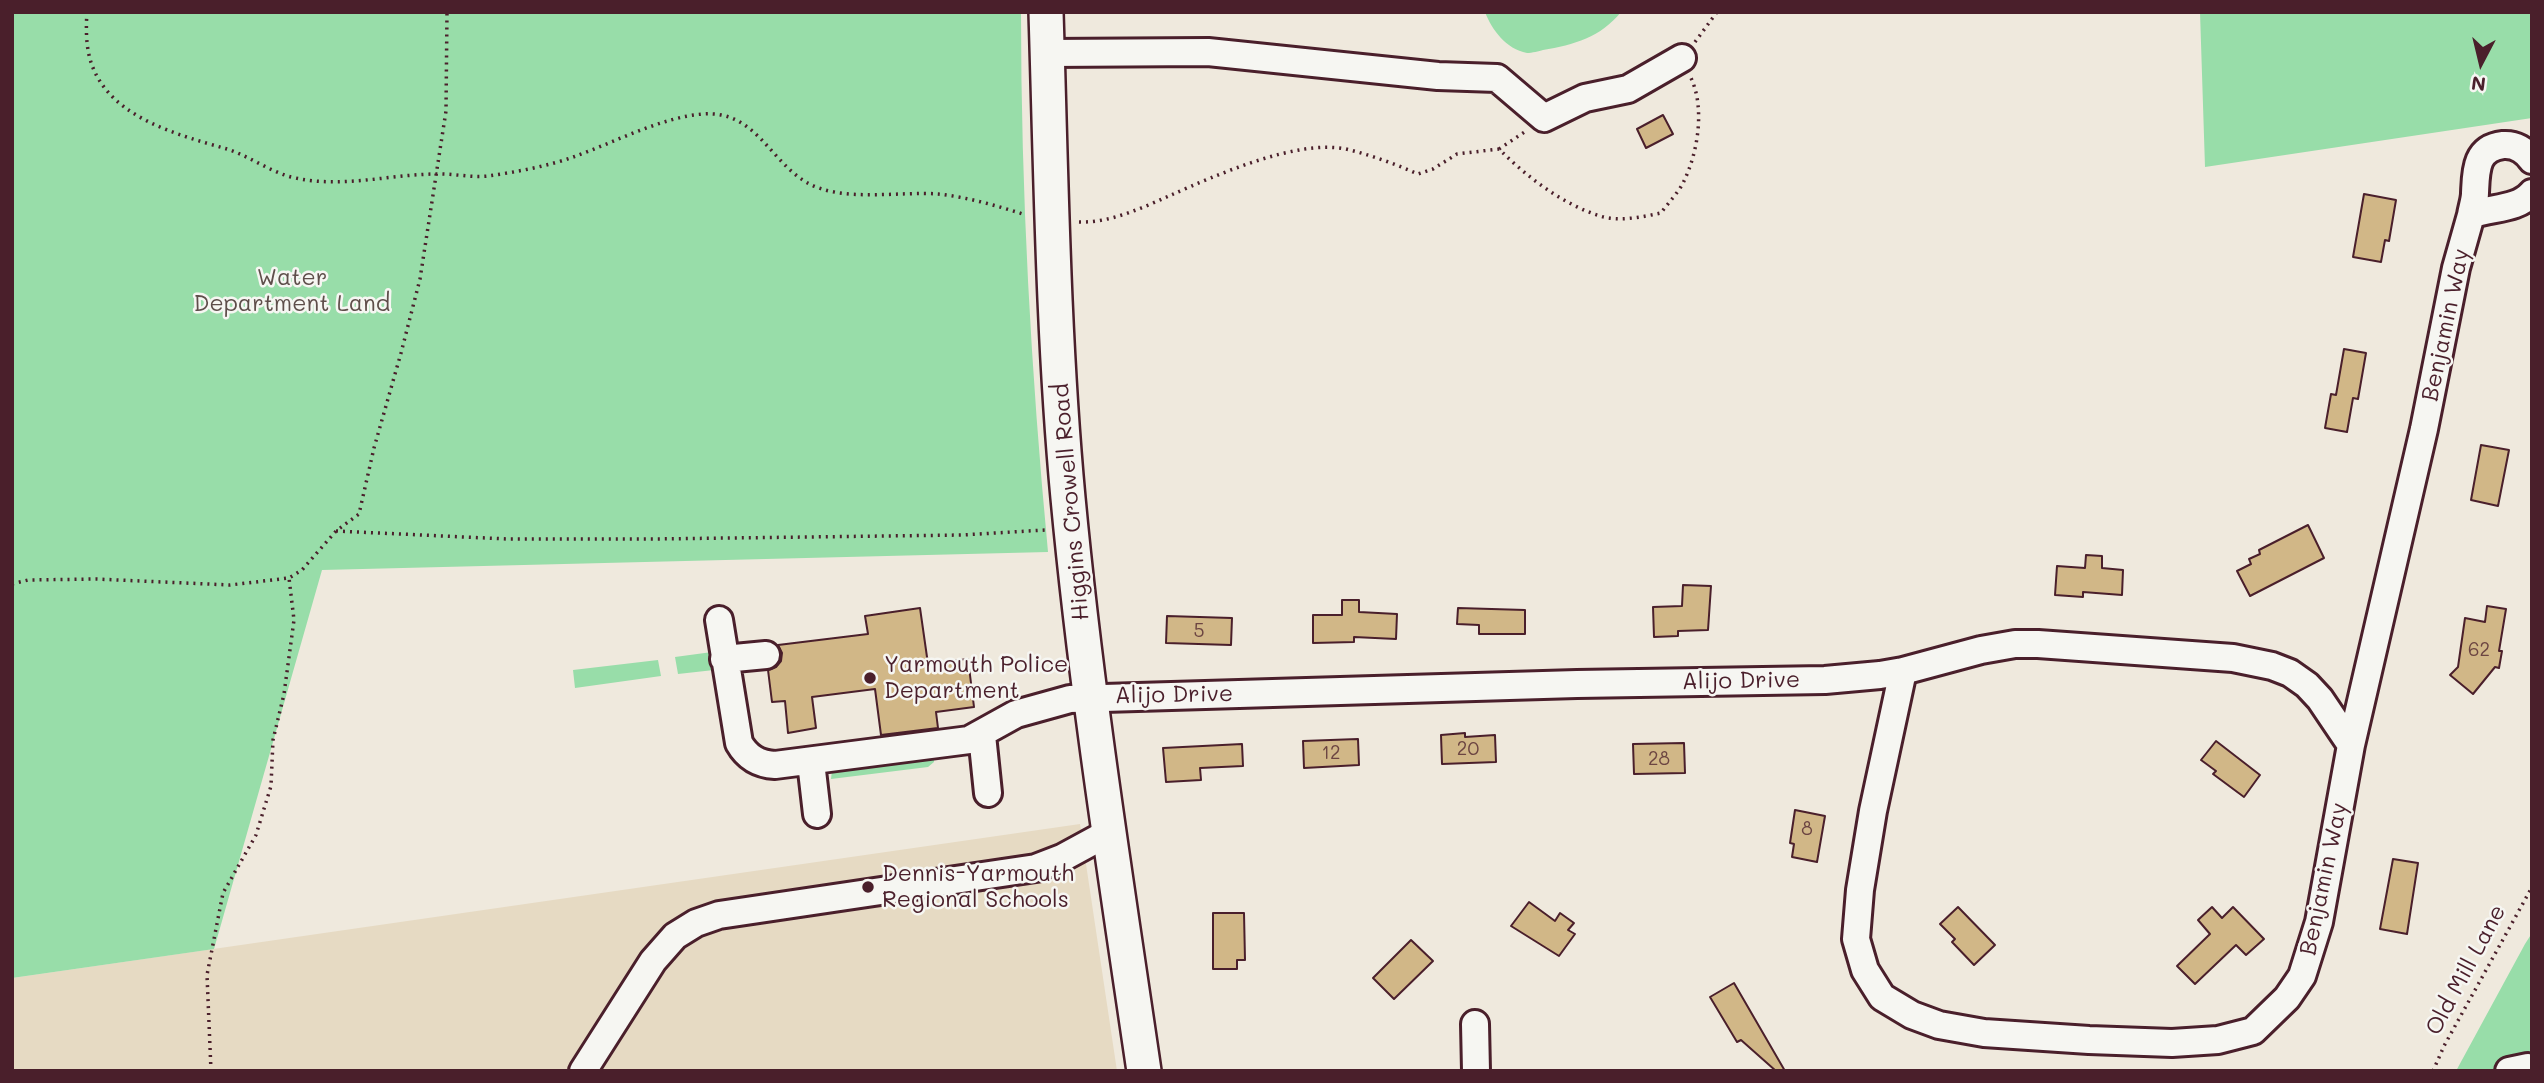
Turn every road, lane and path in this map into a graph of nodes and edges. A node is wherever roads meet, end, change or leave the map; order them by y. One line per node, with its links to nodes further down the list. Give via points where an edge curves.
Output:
1 (86, 12): 10 (path, via 89,56 102,85 128,111 181,136 290,176 347,183)
2 (447, 12): 10 (path, via 446,111)
3 (1046, 12): 5 (main road, Higgins Crowell Road)
4 (1717, 12): 6 (path)
5 (1048, 53): 7 (street, via 1208,52 1497,78); 13 (main road, Higgins Crowell Road)
6 (1682, 58): 7 (street, via 1628,89 1585,98); 8 (path, via 1697,90 1698,140 1684,183 1661,213 1602,217 1537,183)
7 (1544, 118): 8 (path)
8 (1499, 149): 13 (path, via 1457,154 1418,174 1344,149 1291,150 1097,223)
9 (2532, 159): 12 (street, Benjamin Way, via 2513,146 2484,153 2475,172)
10 (437, 173): 13 (path, via 486,176 534,166 704,114 734,119 759,135 782,163 807,183 837,192 939,194); 14 (path, via 420,279 359,514)
11 (2532, 193): 12 (street, via 2514,206)
12 (2471, 215): 24 (street, Benjamin Way)
13 (1051, 222): 15 (main road, Higgins Crowell Road)
14 (336, 531): 15 (path, via 507,539); 16 (path, via 302,570)
15 (1072, 532): 22 (main road, Higgins Crowell Road)
16 (289, 578): 17 (path, via 230,584 96,579); 31 (path, via 294,620 273,740 271,786 256,835 223,893 207,975)
17 (12, 584)
18 (719, 620): 20 (street, Alijo Drive)
19 (766, 654): 20 (street)
20 (724, 659): 25 (street, Alijo Drive, via 736,735 743,750 766,765)
21 (1903, 671): 22 (street, Alijo Drive, via 1825,680); 24 (street, Alijo Drive, via 2015,644 2251,661 2281,670 2307,685); 24 (street, Benjamin Way, via 1873,811 1857,939 1865,970 1882,997 1939,1026 1997,1034 2172,1043 2218,1040 2253,1031 2302,976 2319,922)
22 (1090, 697): 23 (street, Alijo Drive, via 1027,710); 28 (main road, Higgins Crowell Road)
23 (982, 735): 25 (street, Alijo Drive); 26 (street)
24 (2351, 744)
25 (811, 762): 27 (street)
26 (988, 793)
27 (817, 814)
28 (1108, 833): 32 (street, via 1036,868 719,915 696,923 675,936 653,961); 33 (main road, Higgins Crowell Road)
29 (2532, 887): 35 (path, Old Mill Lane)
30 (1475, 1024): 34 (street)
31 (211, 1071)
32 (583, 1071)
33 (1144, 1071)
34 (1476, 1071)
35 (2433, 1071)

